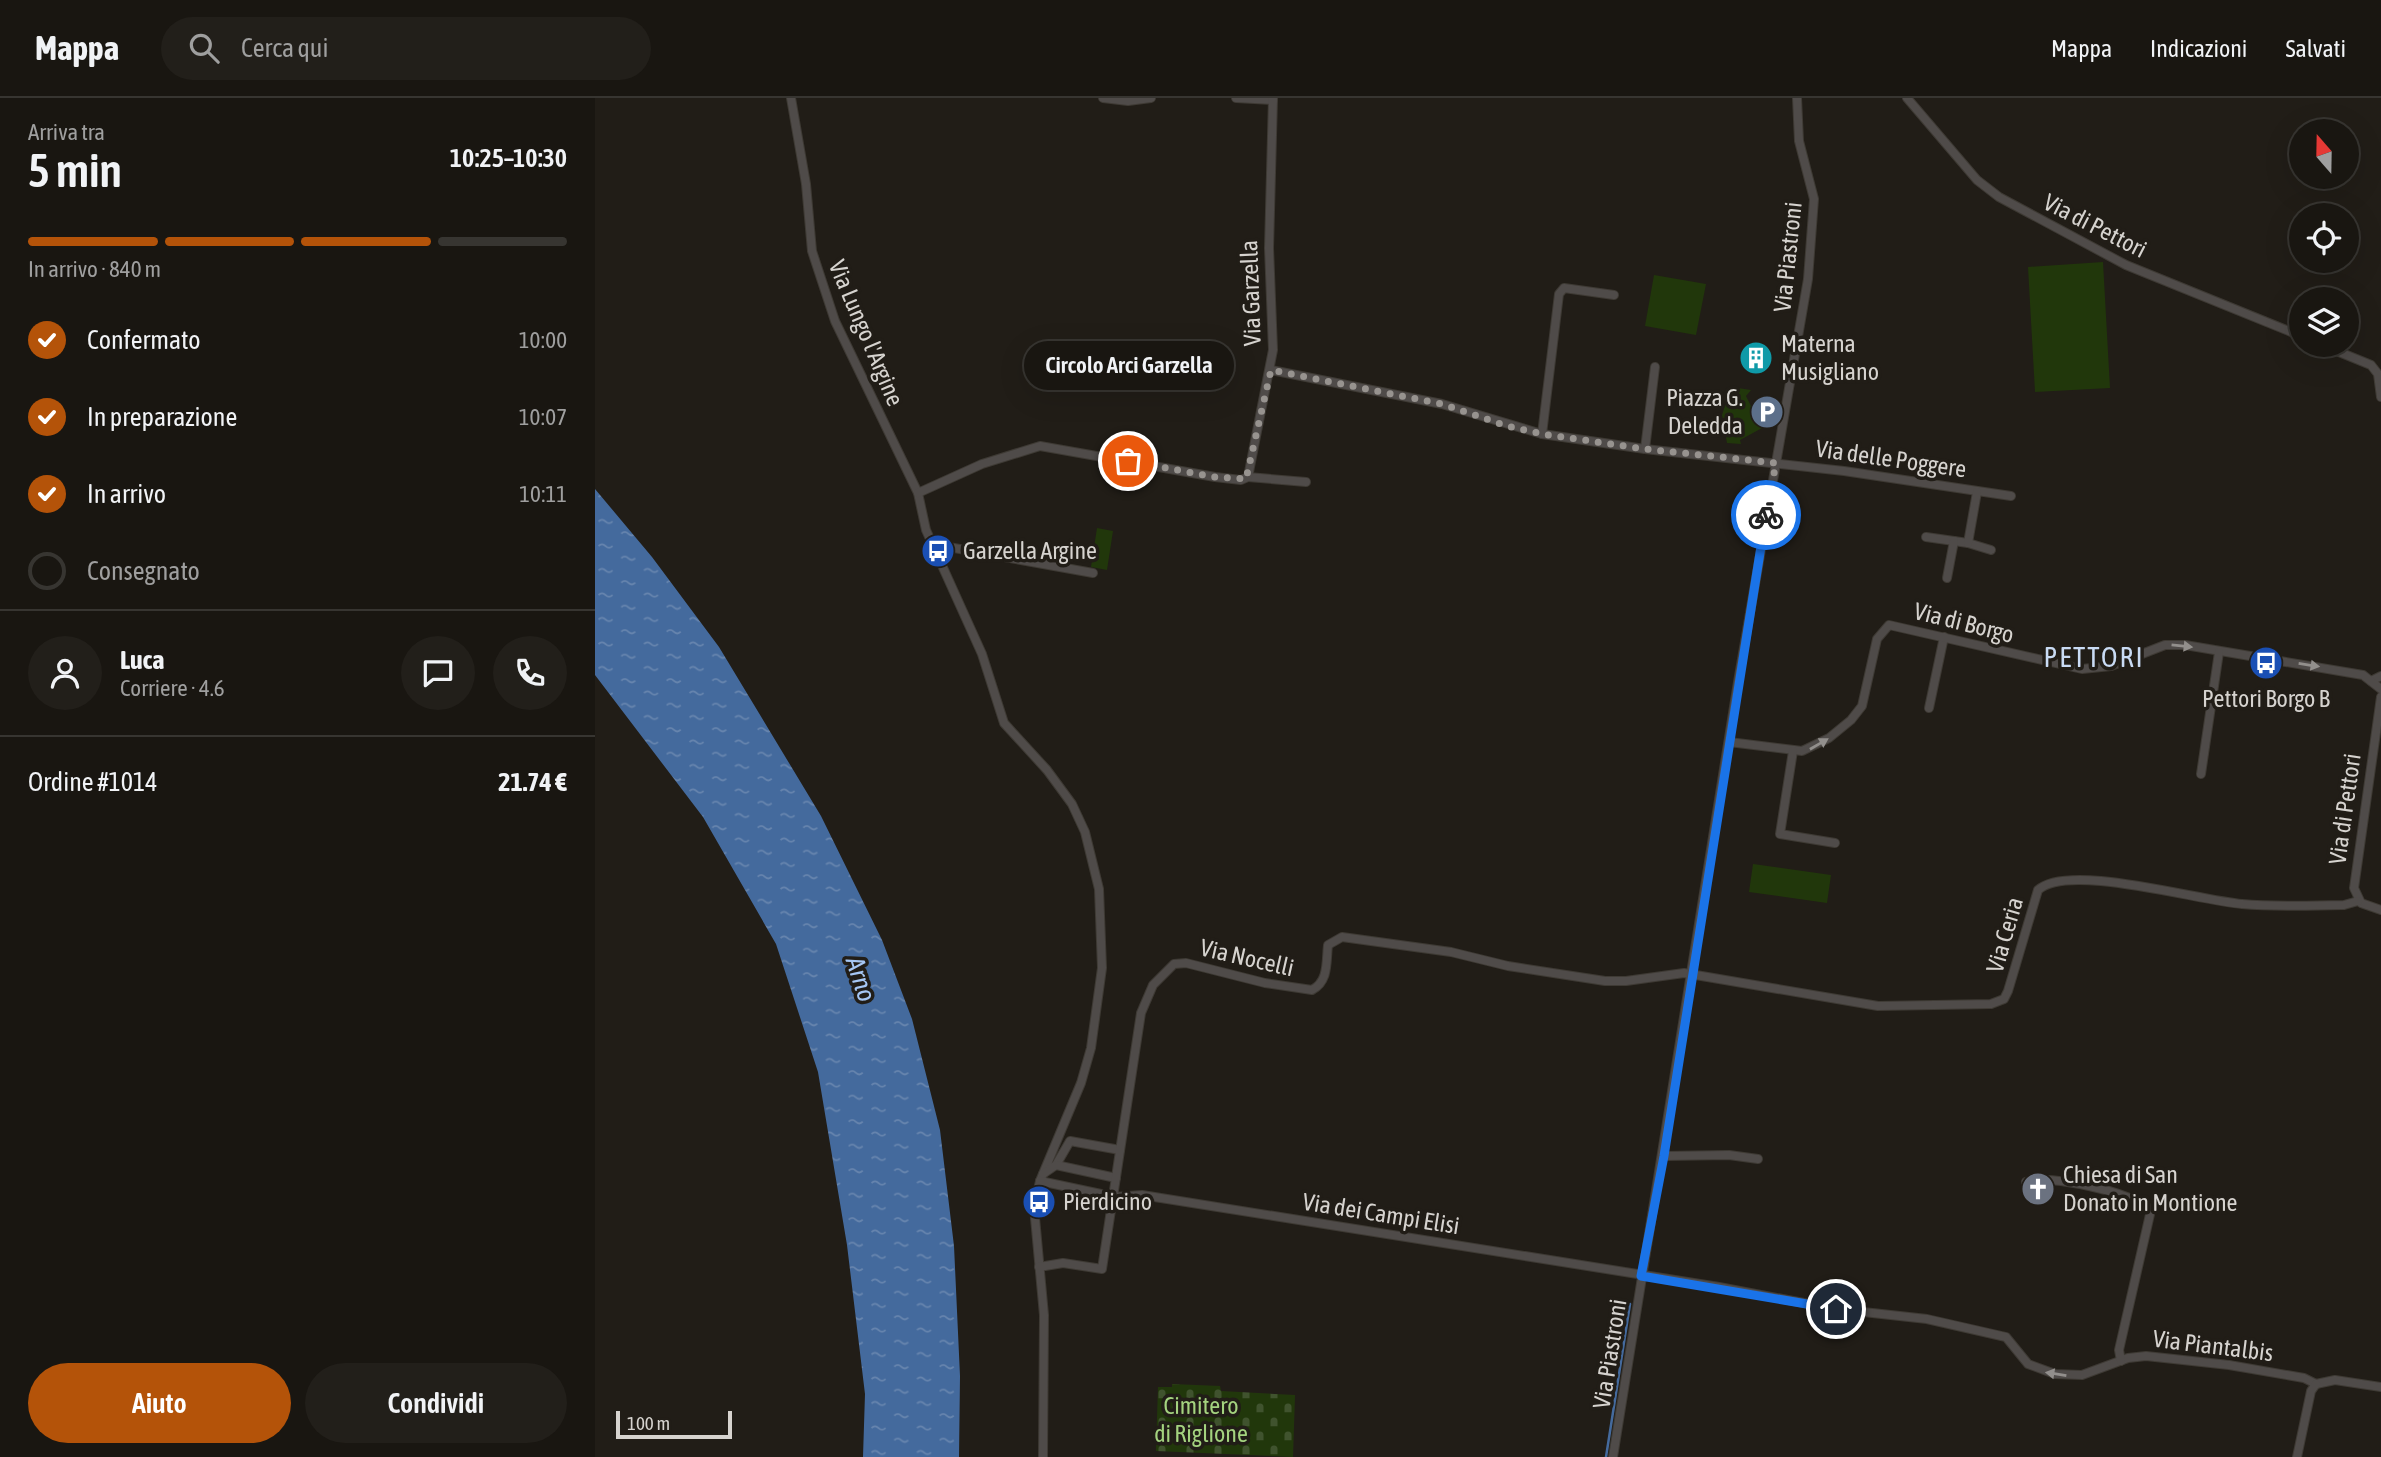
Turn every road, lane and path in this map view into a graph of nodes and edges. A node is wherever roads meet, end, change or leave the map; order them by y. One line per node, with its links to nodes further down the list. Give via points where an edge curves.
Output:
1 (791, 98): 20 (street, Via Lungo l'Argine, via 817,270 835,321)
2 (1103, 98): 3 (street)
3 (1151, 98)
4 (1236, 98): 7 (street)
5 (1797, 98): 16 (street, Via Piastroni, via 1799,141 1814,192 1815,217)
6 (1907, 98): 9 (street, Via di Pettori, via 1977,180 1999,197 2126,265)
7 (1273, 99): 12 (street, Via Garzella)
8 (1614, 295): 14 (street, via 1564,288 1559,294)
9 (2289, 331)
10 (2351, 357): 13 (street, via 2378,373)
11 (1655, 368): 15 (street)
12 (1271, 370): 14 (street, Via delle Poggere, via 1442,404); 17 (street, Via Garzella)
13 (2381, 397)
14 (1542, 434): 15 (street, Via delle Poggere)
15 (1645, 449): 16 (street, Via delle Poggere)
16 (1776, 463): 19 (street, Via delle Poggere); 36 (street, Via Piastroni)
17 (1248, 477): 18 (street); 20 (street, via 1241,481 1040,446 982,464)
18 (1306, 482)
19 (1977, 492): 21 (street, Via delle Poggere); 24 (street)
20 (918, 493): 25 (street, Via Lungo l'Argine)
21 (2011, 496)
22 (1926, 537): 23 (street)
23 (1954, 541): 24 (street); 28 (street)
24 (1968, 543): 26 (street)
25 (932, 544): 27 (street); 47 (street, Via Lungo l'Argine, via 982,654 1004,723 1061,786 1077,813 1099,890 1102,968 1091,1048)
26 (1991, 550)
27 (1093, 573)
28 (1947, 578)
29 (1944, 637): 30 (street, Via di Borgo, one-way to 30, via 2082,669 2111,666 2165,645); 35 (street); 37 (street, Via di Borgo, one-way to 29, via 1819,746 1859,711 1874,649 1884,628 1896,625)
30 (2219, 652): 32 (street, Via di Borgo, one-way to 32, via 2318,666 2363,675); 38 (street)
31 (2381, 676): 32 (street)
32 (2371, 681): 33 (street, Via di Borgo)
33 (2381, 689)
34 (2381, 697): 40 (street, Via di Pettori, via 2356,866)
35 (1929, 708)
36 (1729, 742): 37 (street, Via di Borgo); 42 (street, Via Piastroni)
37 (1793, 751): 39 (street, via 1780,834)
38 (2201, 774)
39 (1835, 843)
40 (2358, 901): 41 (street, Via di Pettori); 42 (street, Via Ceria, via 2344,905 2244,904 2121,883 2052,882 2038,890 2004,999 1991,1004 1878,1006)
41 (2381, 910)
42 (1692, 973): 43 (street, Via Nocelli, via 1605,981 1342,937 1328,945 1325,975 1312,990 1174,964 1153,985 1144,1003); 44 (street, Via Piastroni)
43 (1120, 1150): 46 (street, via 1070,1141); 48 (street, Via Nocelli)
44 (1664, 1156): 45 (street); 52 (street, Via Piastroni)
45 (1758, 1159)
46 (1056, 1165): 47 (street); 48 (street)
47 (1042, 1177): 50 (street); 51 (street, Via Lungo l'Argine, via 1034,1207)
48 (1116, 1178): 50 (street, Via Nocelli)
49 (2025, 1182): 53 (street, via 2045,1179 2091,1188 2129,1198 2151,1210 2119,1350)
50 (1115, 1197): 51 (street, Via Nocelli, via 1101,1269 1063,1263); 52 (street, Via dei Campi Elisi, via 1142,1195)
51 (1039, 1267): 56 (street, Via Lungo l'Argine, via 1044,1315)
52 (1641, 1276): 53 (street, Via Piantalbis, one-way to 52, via 2082,1375 2050,1373 2028,1364 2010,1340 2001,1337 1915,1317 1848,1311); 57 (street, Via Piastroni)
53 (2121, 1361): 54 (street, Via Piantalbis, via 2146,1356 2209,1362)
54 (2316, 1384): 55 (street, Via Piantalbis, via 2340,1380); 58 (street)
55 (2381, 1387)
56 (1043, 1457)
57 (1613, 1457)
58 (2297, 1457)

